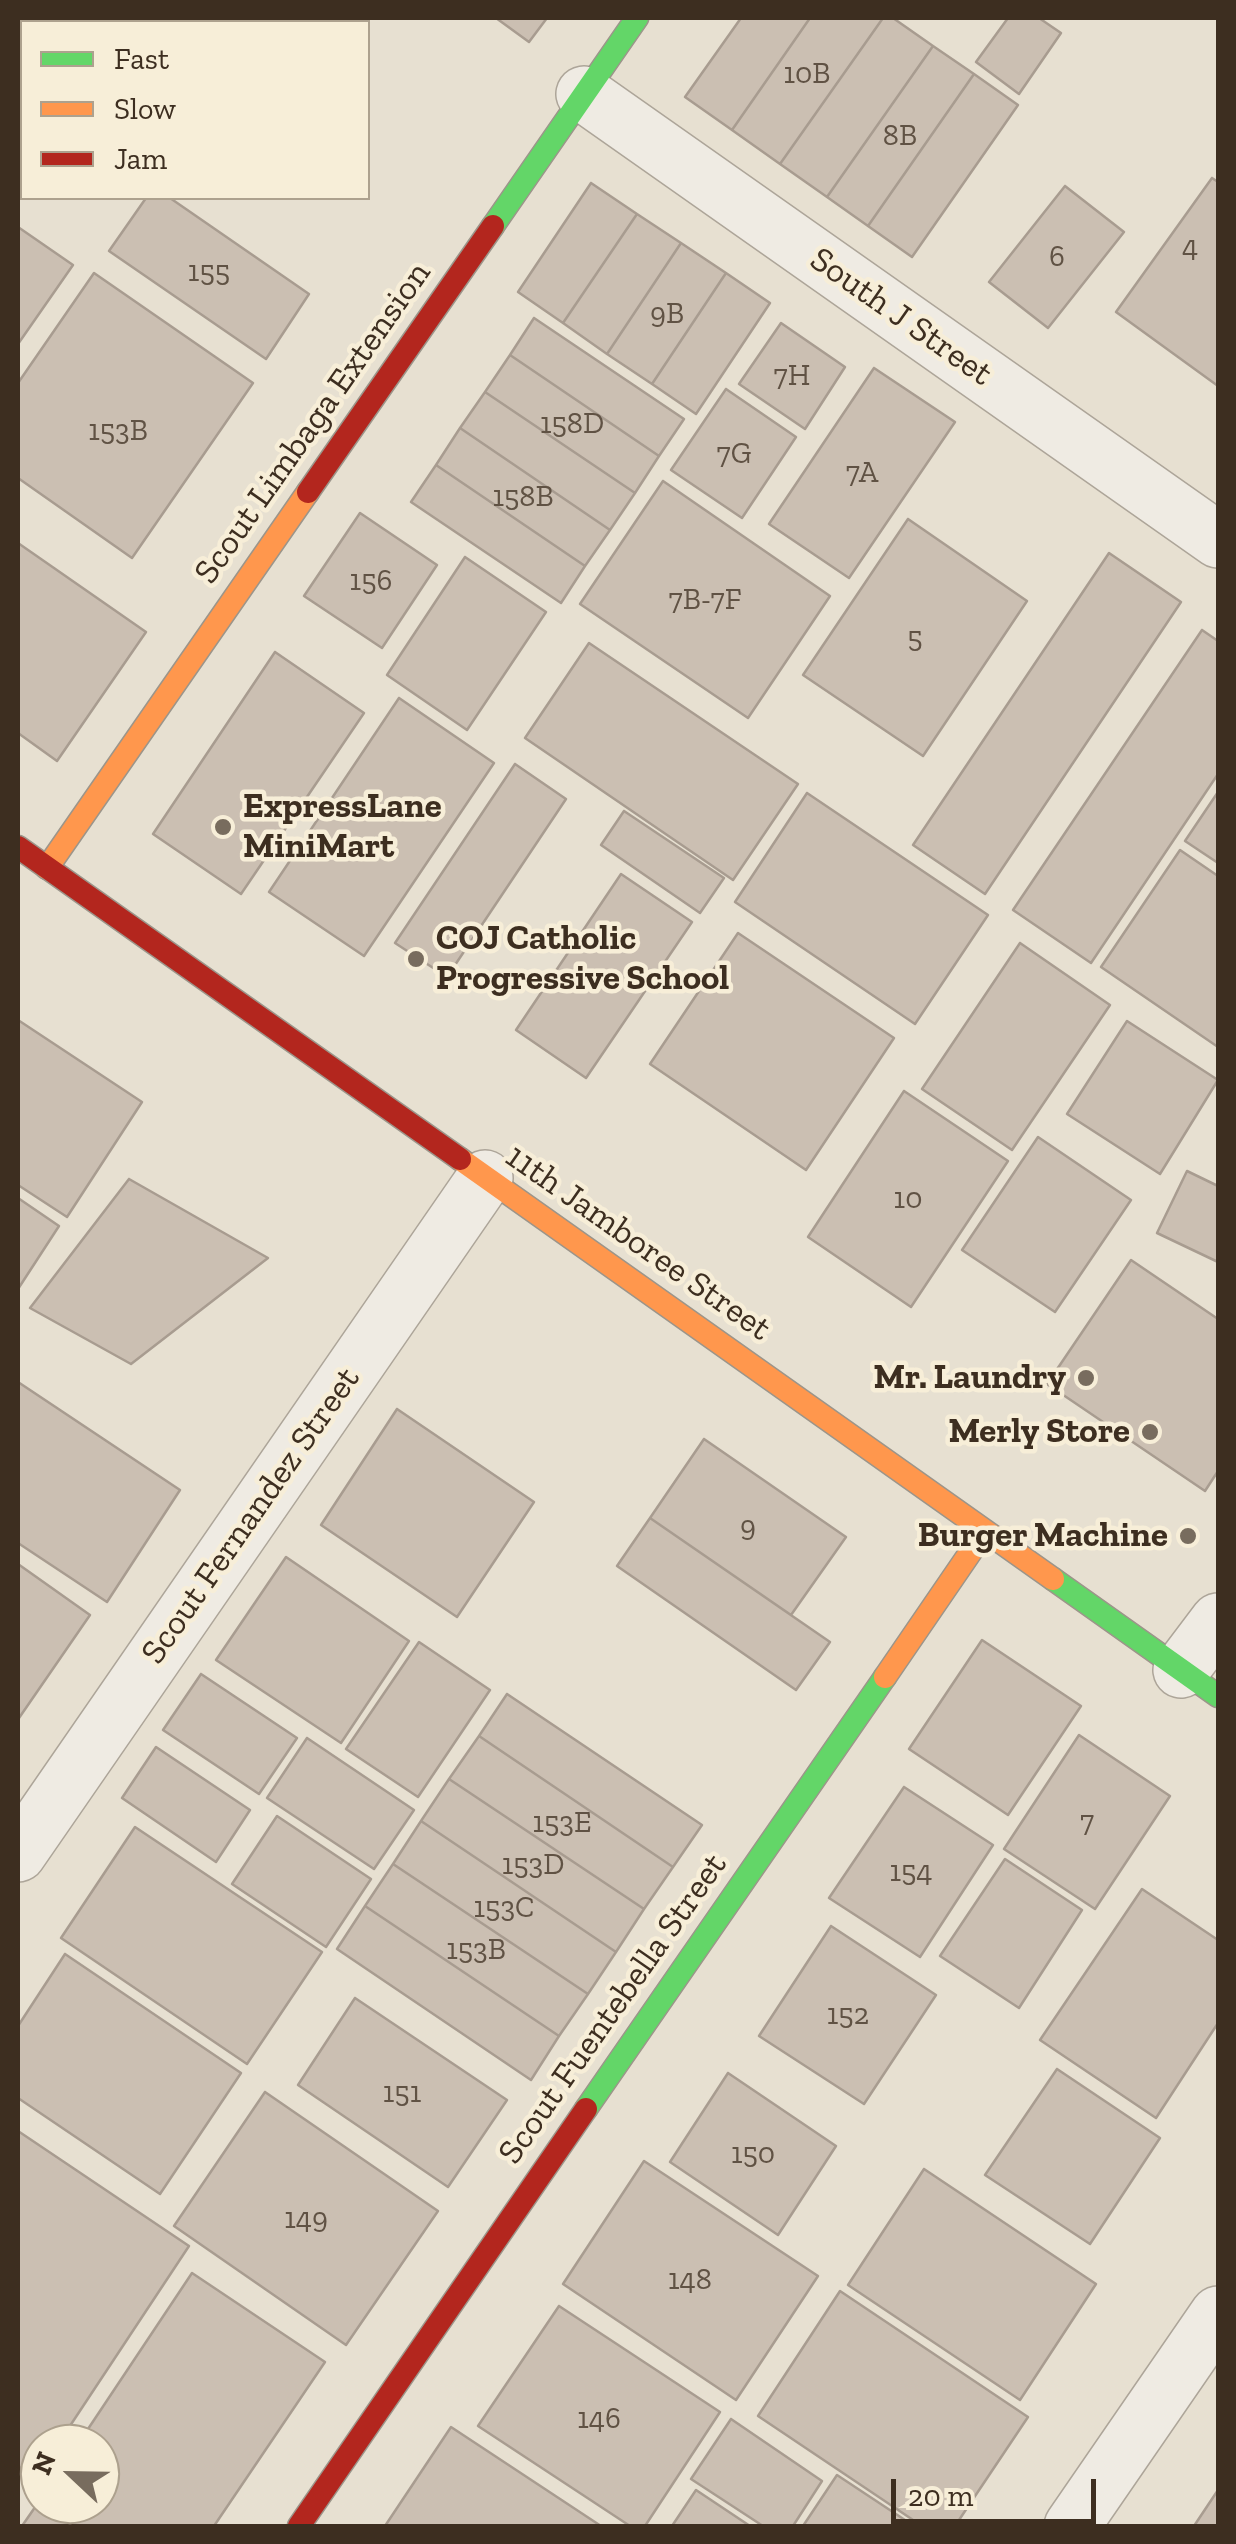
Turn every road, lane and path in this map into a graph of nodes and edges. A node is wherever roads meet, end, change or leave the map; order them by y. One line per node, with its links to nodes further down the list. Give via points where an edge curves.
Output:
1 (638, 18): 2 (street, Scout Limbaga Extension)
2 (584, 94): 3 (street, South J Street); 5 (street, Scout Limbaga Extension)
3 (1218, 540)
4 (18, 846): 5 (street, 11th Jamboree Street)
5 (47, 868): 6 (street, 11th Jamboree Street)
6 (484, 1178): 7 (street, 11th Jamboree Street); 10 (street, Scout Fernandez Street)
7 (985, 1531): 9 (street, 11th Jamboree Street); 12 (street, Scout Fuentebella Street)
8 (1218, 1622): 9 (street)
9 (1200, 1683)
10 (18, 1854)
11 (1218, 2314): 13 (street)
12 (299, 2526)
13 (1072, 2526)

